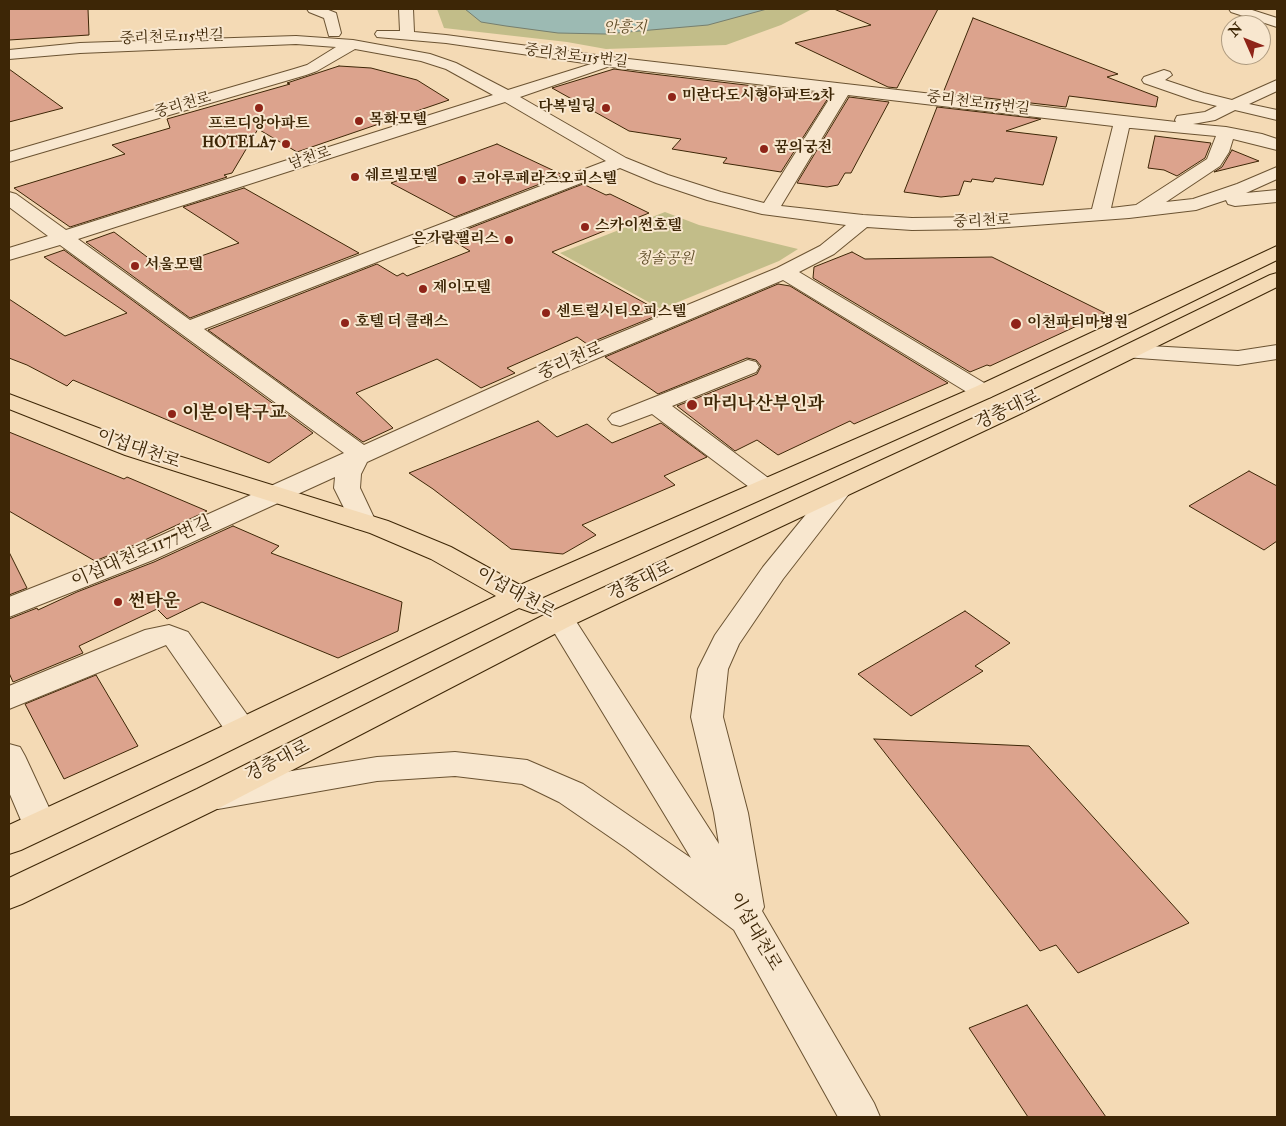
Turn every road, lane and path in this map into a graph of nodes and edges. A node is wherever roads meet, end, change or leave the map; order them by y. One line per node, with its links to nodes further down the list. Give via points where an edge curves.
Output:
1 (314, 9): 5 (street, via 331,16)
2 (406, 9): 6 (street)
3 (1236, 9): 4 (street)
4 (1277, 23)
5 (334, 33): 6 (street, 중리천로115번길); 9 (street, 중리천로115번길, via 76,42)
6 (407, 35): 8 (street, 중리천로115번길)
7 (353, 44): 9 (street, 중리천로, via 296,40); 10 (street, 중리천로); 24 (street, 중리천로, via 300,72)
8 (512, 49): 11 (street, 중리천로115번길); 13 (street, via 558,63 550,71)
9 (12, 50)
10 (425, 57): 12 (street); 17 (street, 중리천로, via 451,66)
11 (611, 62): 16 (street, 중리천로115번길); 17 (street, 남천로)
12 (494, 72)
13 (525, 76)
14 (1150, 80): 18 (street, via 1199,97)
15 (1277, 85): 18 (street)
16 (844, 88): 20 (street, 중리천로115번길); 31 (street)
17 (505, 96): 26 (street, 중리천로); 35 (street, 남천로)
18 (1218, 112): 19 (street); 20 (street, via 1175,121); 21 (street); 22 (street, via 1203,122)
19 (1277, 115)
20 (1127, 123): 22 (street); 33 (street)
21 (1277, 129)
22 (1226, 132): 23 (street); 32 (street, via 1214,162)
23 (1277, 145)
24 (9, 157)
25 (1277, 159): 27 (street, via 1270,169)
26 (620, 162): 31 (street, 중리천로, via 714,196); 40 (street)
27 (1273, 174): 30 (street, 중리천로)
28 (1277, 196): 30 (street)
29 (9, 198): 35 (street)
30 (1196, 204): 32 (street, 중리천로)
31 (769, 210): 34 (street, 중리천로)
32 (1139, 211): 33 (street, 중리천로)
33 (1100, 214): 34 (street, 중리천로, via 981,222 912,224)
34 (863, 221): 38 (street, 중리천로, via 827,250)
35 (63, 238): 37 (street, 남천로); 40 (street)
36 (1277, 252): 46 (main road, 경충대로)
37 (9, 254)
38 (784, 272): 42 (street, 중리천로); 46 (street, 경충대로)
39 (1277, 279): 43 (main road, 경충대로)
40 (188, 328): 50 (street)
41 (579, 336): 42 (street)
42 (602, 349): 50 (street, 중리천로)
43 (1132, 352): 44 (street, via 1238,358); 52 (main road, 경충대로)
44 (1277, 352)
45 (748, 368): 48 (street)
46 (983, 392): 51 (main road, 경충대로)
47 (9, 401): 53 (main road, 이섭대천로, via 134,450)
48 (656, 406): 49 (street); 51 (street)
49 (620, 419)
50 (361, 454): 53 (street, 중리천로); 54 (street, via 350,469 347,488)
51 (766, 488): 55 (main road, 경충대로)
52 (839, 490): 57 (main road, 경충대로); 64 (street, via 773,573 725,642 713,669 707,717 731,813)
53 (273, 494): 54 (main road, 이섭대천로); 56 (street, 이섭대천로1177번길, via 112,567)
54 (363, 522): 55 (main road, 이섭대천로, via 441,553)
55 (520, 596): 57 (main road, 이섭대천로); 59 (main road, 경충대로)
56 (9, 608)
57 (560, 619): 61 (main road, 경충대로); 64 (street, 이섭대천로)
58 (9, 698): 59 (street, via 155,637 169,635 178,639)
59 (242, 731): 62 (main road, 경충대로)
60 (9, 756): 62 (street)
61 (209, 798): 63 (main road, 경충대로); 64 (street, via 377,769 455,764 527,772 586,803)
62 (21, 833)
63 (9, 894)
64 (747, 919): 65 (street, 이섭대천로)
65 (860, 1117)

